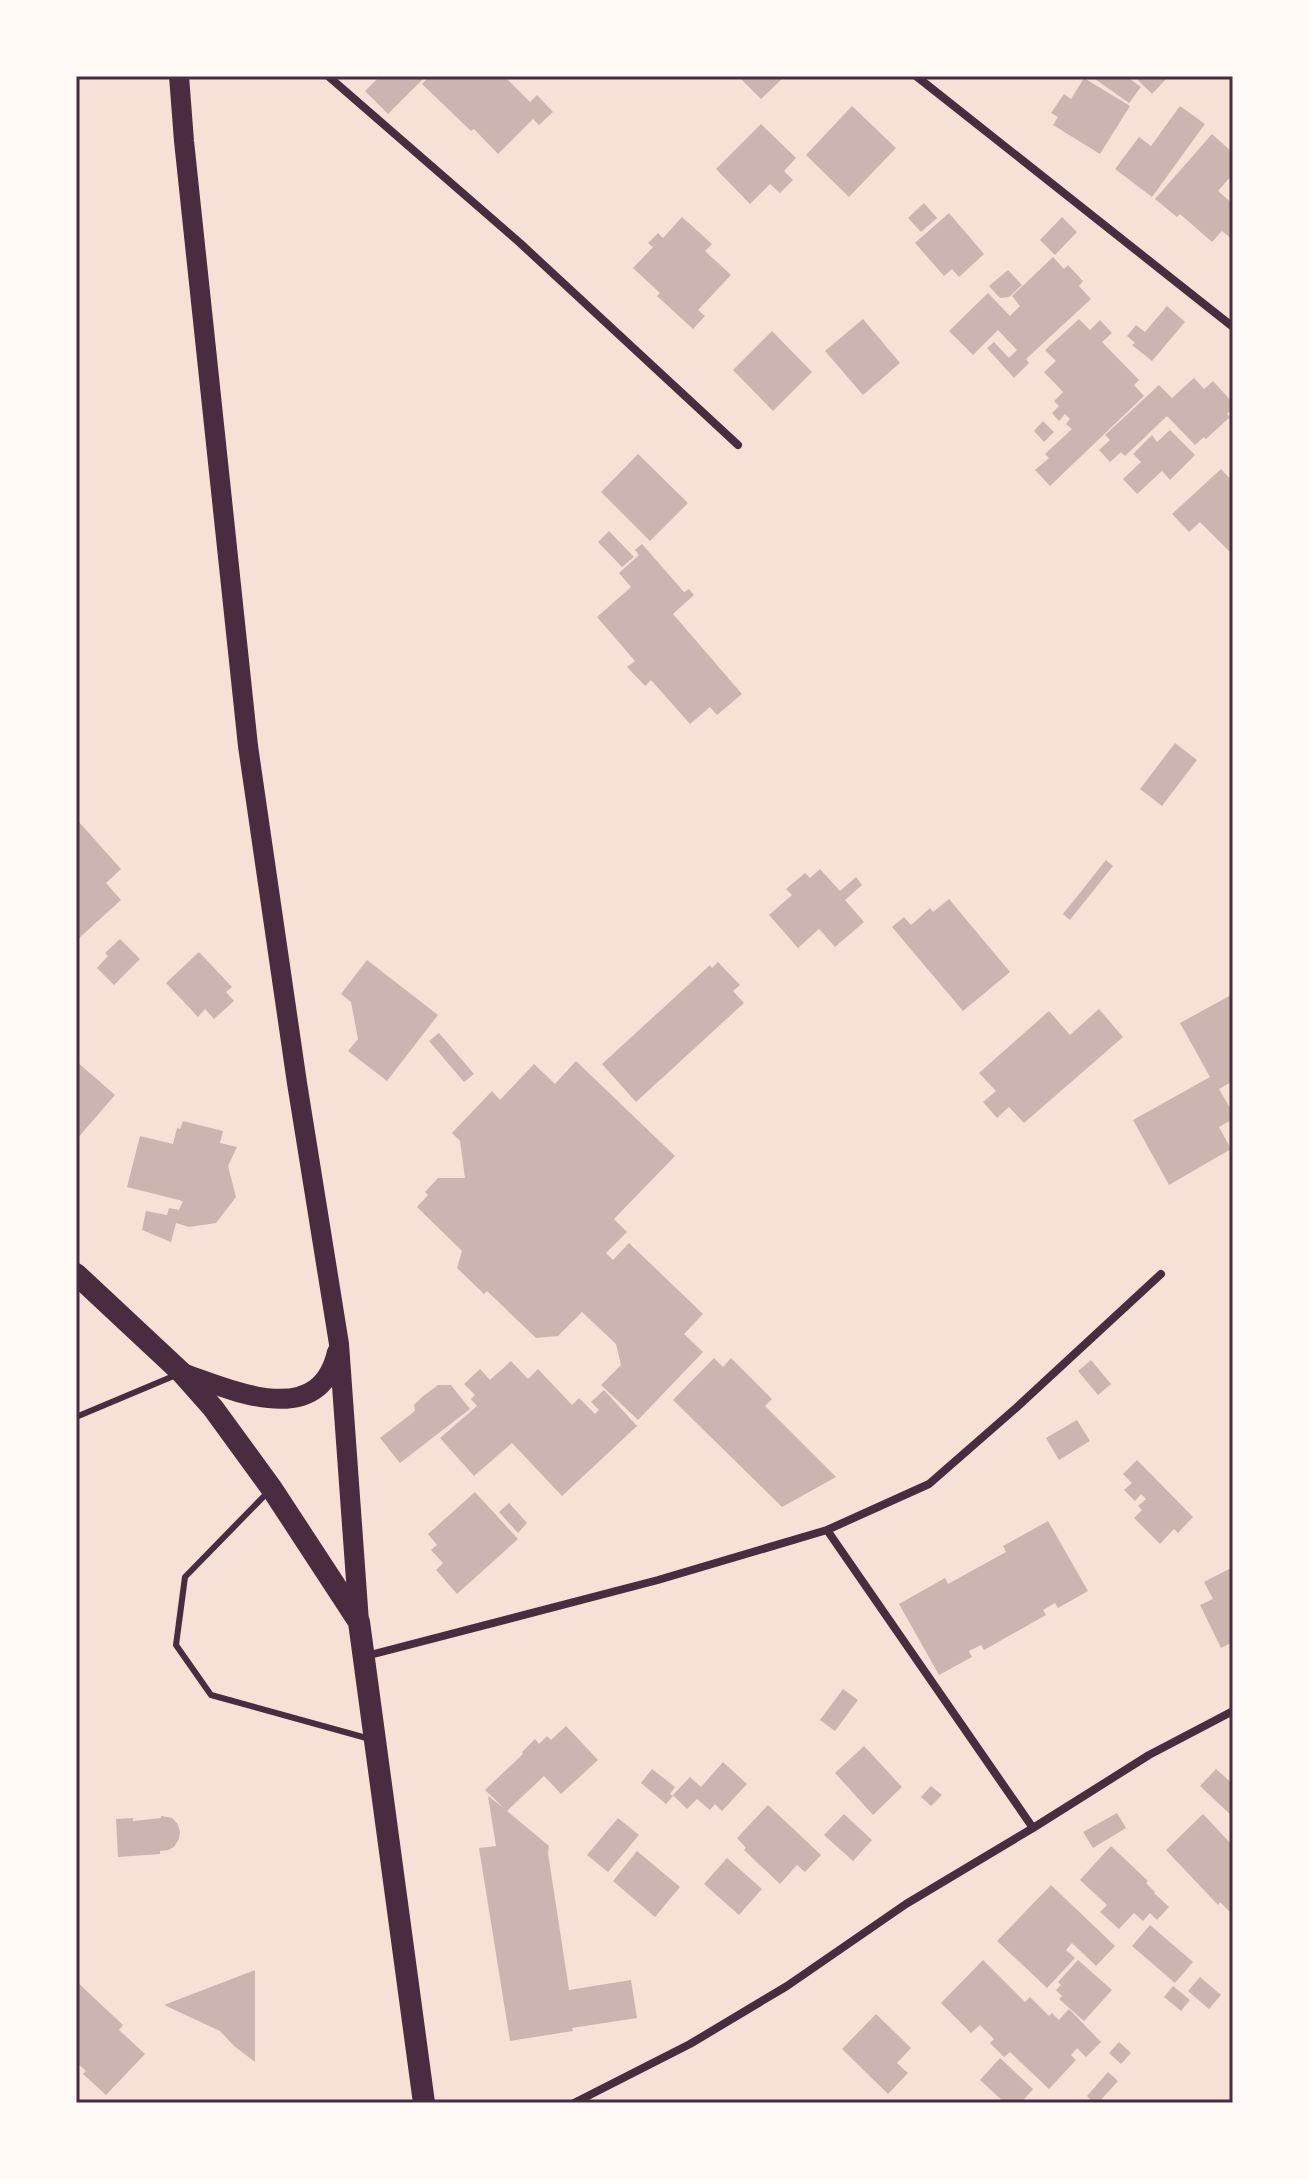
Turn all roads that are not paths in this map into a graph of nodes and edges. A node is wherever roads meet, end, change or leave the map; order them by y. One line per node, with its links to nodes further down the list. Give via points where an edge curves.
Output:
1 (179, 76): 8 (main road, via 248,746)
2 (328, 76): 5 (street, via 520,243)
3 (916, 76): 4 (street)
4 (1233, 327)
5 (738, 445)
6 (76, 1274): 9 (highway)
7 (1161, 1274): 12 (street, via 929,1484)
8 (339, 1344): 9 (main road, via 327,1376 295,1398 260,1397); 13 (main road)
9 (182, 1373): 10 (lane); 11 (highway)
10 (76, 1417)
11 (272, 1489): 13 (highway); 16 (lane, via 185,1577 176,1645 211,1695)
12 (827, 1530): 14 (street); 17 (street)
13 (359, 1622): 14 (highway)
14 (363, 1657): 16 (highway)
15 (1233, 1711): 17 (street, via 1149,1755)
16 (374, 1740): 18 (highway)
17 (1033, 1828): 19 (street, via 906,1904 775,1994)
18 (424, 2103)
19 (574, 2103)

